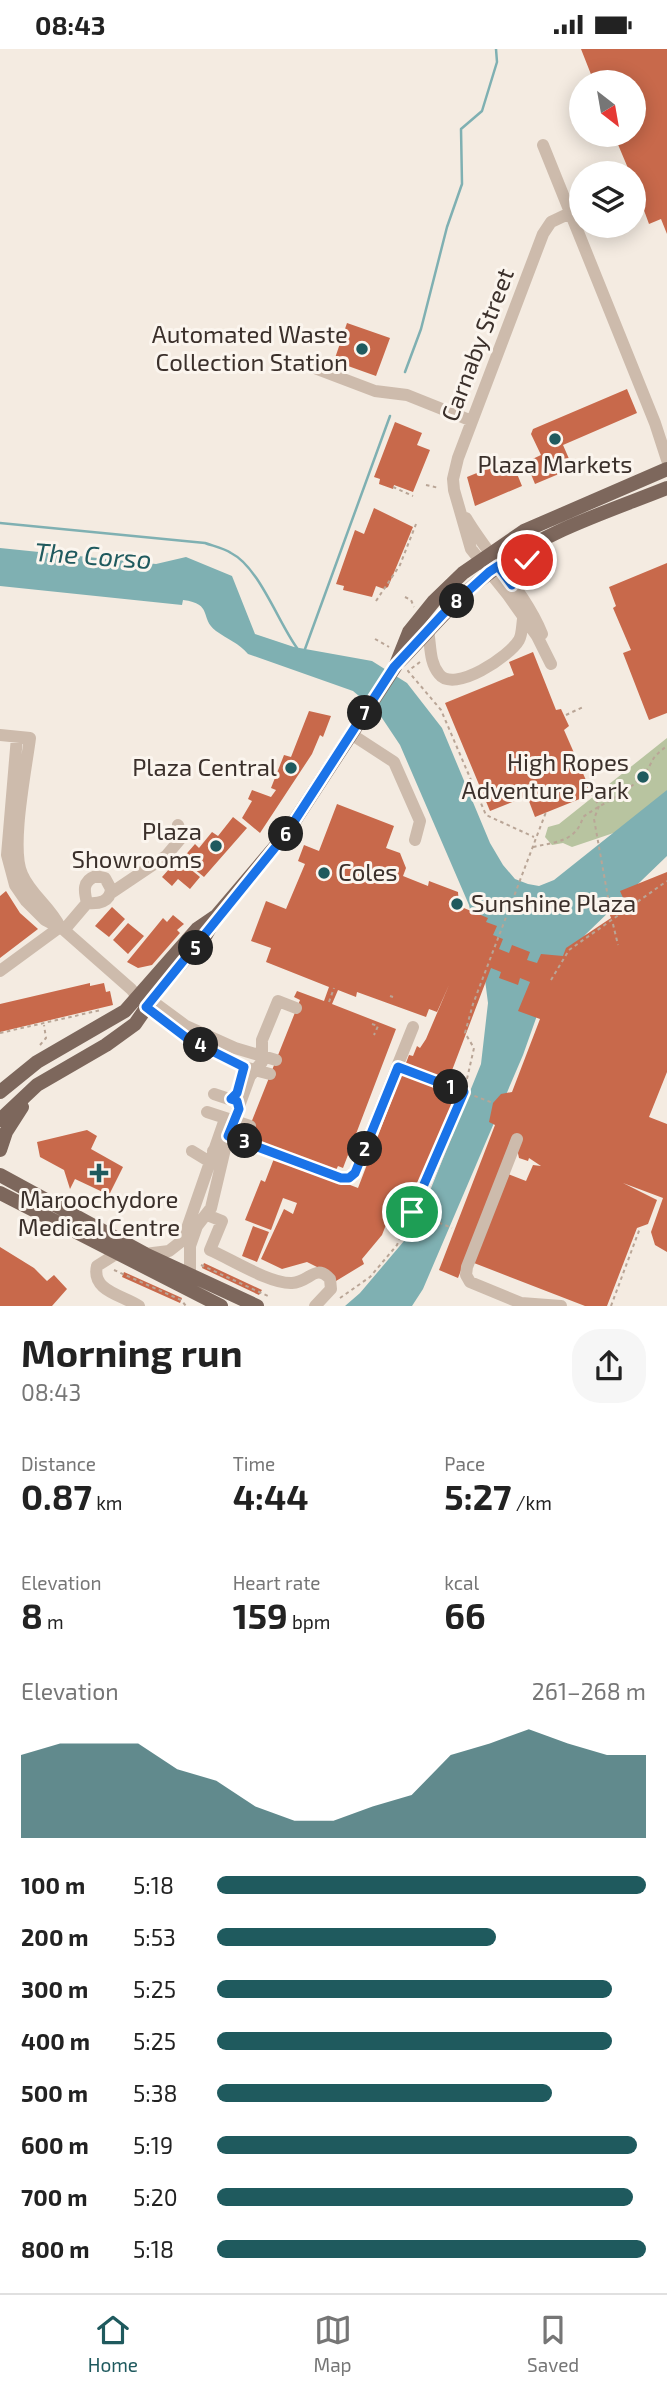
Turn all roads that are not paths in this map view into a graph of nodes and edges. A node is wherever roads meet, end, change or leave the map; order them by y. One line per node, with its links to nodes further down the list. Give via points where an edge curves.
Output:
1 (543, 145): 2 (street)
2 (569, 213): 5 (street, Carnaby Street, via 551,222 543,234)
3 (579, 238): 6 (street)
4 (317, 369): 5 (street, via 374,391 407,395)
5 (472, 421): 12 (street, Carnaby Street, via 453,479 471,549)
6 (655, 423): 7 (street); 8 (street)
7 (667, 440)
8 (667, 460)
9 (667, 469): 12 (main road, via 550,518)
10 (667, 488): 11 (main road)
11 (535, 543): 13 (main road); 14 (street)
12 (485, 557): 13 (street, Carnaby Street); 17 (main road, via 424,613 409,632)
13 (494, 569): 14 (street); 15 (street); 16 (main road)
14 (512, 585): 15 (street, via 539,626 551,664)
15 (523, 619): 16 (street, via 513,649 460,680 439,674 430,654)
16 (428, 631): 17 (main road)
17 (394, 667): 18 (main road)
18 (351, 734): 21 (street, via 394,762 420,821); 27 (main road, via 279,843 206,935)
19 (0, 735): 22 (street, via 24,737)
20 (177, 825): 23 (street, via 182,837 174,849)
21 (415, 839)
22 (9, 865): 25 (street, via 26,901 45,920)
23 (111, 893): 24 (street, via 102,903); 24 (street, via 105,878 92,878 84,888)
24 (87, 903): 25 (street)
25 (62, 928): 26 (street); 27 (street)
26 (0, 971)
27 (141, 997): 30 (street); 36 (main road, via 125,1032); 37 (main road, via 52,1052)
28 (296, 1008): 31 (street, via 278,1001)
29 (413, 1027): 43 (street, via 355,1173 349,1178)
30 (200, 1038): 31 (street); 32 (street); 34 (street)
31 (262, 1039): 32 (street)
32 (262, 1055): 33 (street); 34 (street, via 261,1064)
33 (276, 1060)
34 (249, 1068): 35 (street); 40 (street)
35 (270, 1074)
36 (42, 1081): 41 (main road); 45 (main road, via 11,1122)
37 (0, 1092)
38 (214, 1094): 40 (street)
39 (207, 1112): 40 (street)
40 (232, 1112): 42 (street); 43 (street); 47 (street)
41 (0, 1120)
42 (250, 1126)
43 (228, 1136): 47 (street); 50 (street)
44 (517, 1139): 59 (street, via 466,1275 470,1282 517,1302)
45 (0, 1150)
46 (192, 1151): 47 (street)
47 (211, 1157): 52 (street, via 183,1240 169,1251)
48 (1, 1173): 52 (main road)
49 (0, 1193): 51 (main road)
50 (207, 1215): 53 (street, via 190,1246); 54 (street, via 222,1221 210,1250 281,1281 322,1280)
51 (116, 1254): 55 (street, via 96,1265 97,1280); 56 (main road)
52 (145, 1254): 53 (main road)
53 (190, 1274): 57 (main road)
54 (327, 1298): 58 (street)
55 (139, 1306)
56 (221, 1306)
57 (257, 1306)
58 (306, 1306)
59 (561, 1306)

